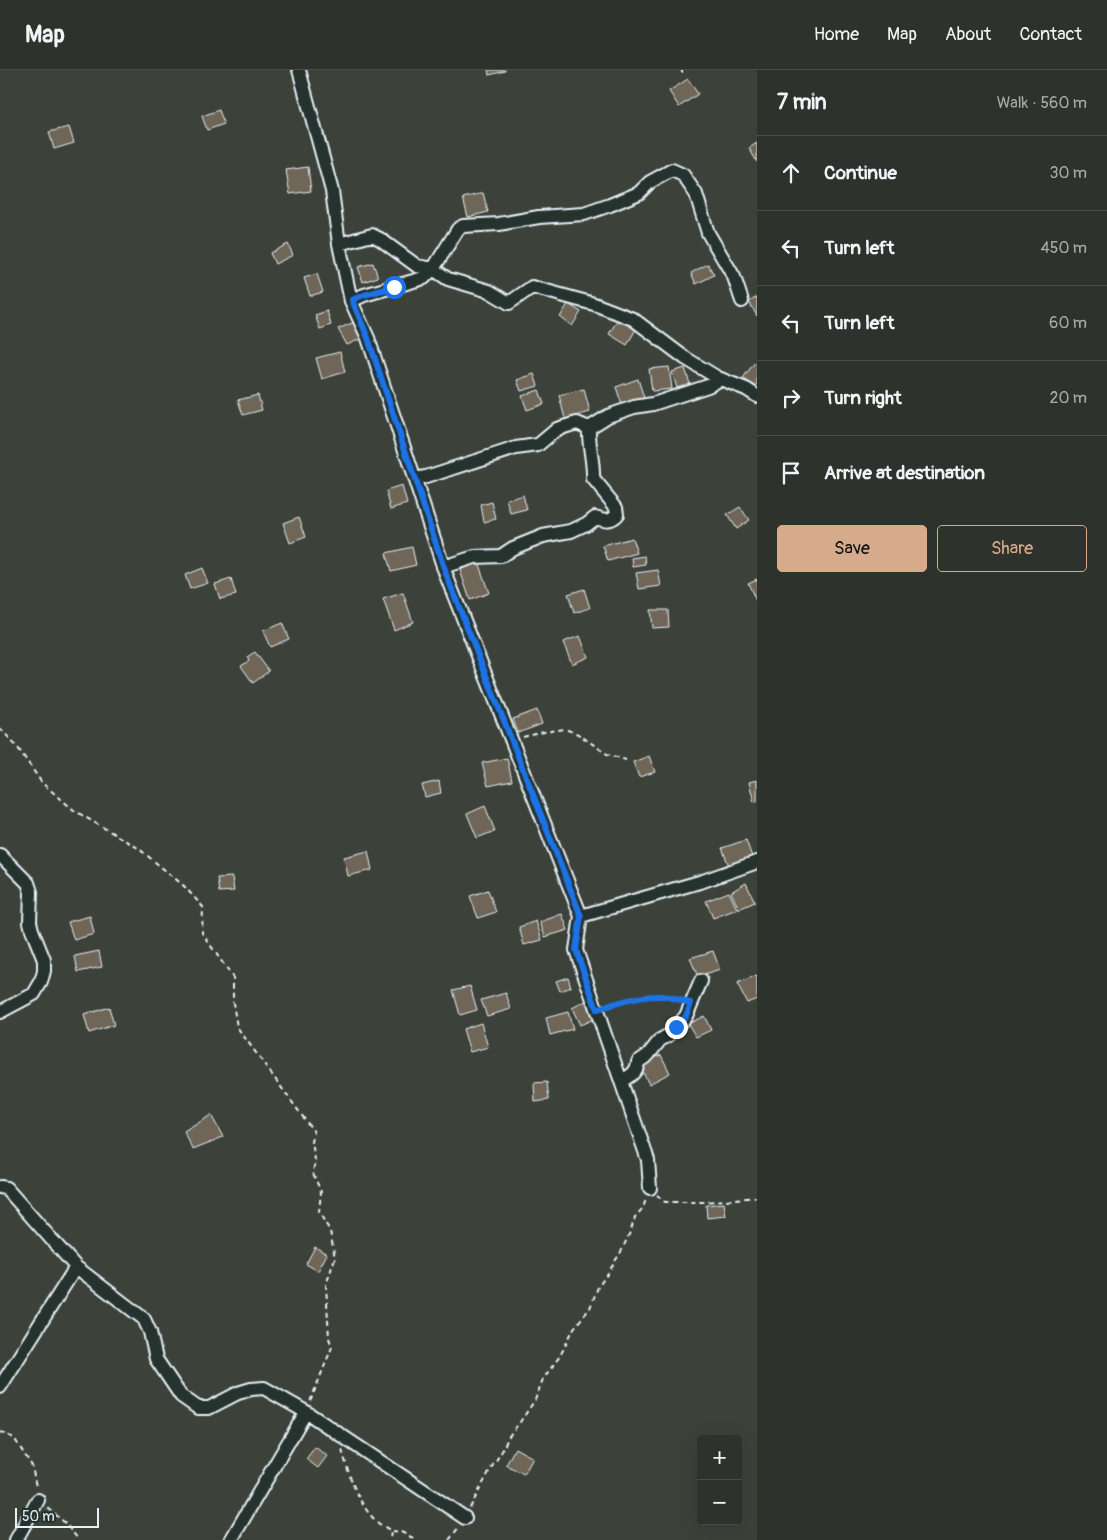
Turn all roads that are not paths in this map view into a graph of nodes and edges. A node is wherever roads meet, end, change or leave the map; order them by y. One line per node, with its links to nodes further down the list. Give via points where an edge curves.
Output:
1 (299, 70): 2 (street, via 332,191)
2 (339, 244): 3 (street, via 372,235 417,266); 4 (street)
3 (433, 269): 4 (street, via 424,278); 5 (street, via 463,226 584,214 639,194 650,182 672,170 683,175 696,194 708,233 734,277); 6 (street, via 448,279 489,291 509,303 532,287 594,304 633,319 685,358)
4 (352, 300): 9 (street, via 368,338)
5 (742, 301)
6 (721, 379): 7 (street); 8 (street, via 654,404 608,416)
7 (757, 396)
8 (588, 428): 9 (street, via 577,423 557,429 538,445 516,448); 10 (street, via 594,479 616,507 614,518 595,517 571,531 543,536 501,556 474,556)
9 (414, 479): 10 (street)
10 (443, 567): 13 (street)
11 (0, 855): 15 (street, via 28,883 31,892 30,922 44,960 44,971 34,994)
12 (757, 862): 13 (street)
13 (581, 916): 16 (street, via 576,950)
14 (701, 981): 16 (street, via 686,1016 638,1062 638,1069)
15 (0, 1012)
16 (621, 1081): 18 (street, via 648,1160)
17 (0, 1187): 19 (street, via 6,1188)
18 (650, 1188)
19 (76, 1267): 20 (street); 21 (street, via 144,1319 156,1359 181,1396 198,1408 209,1408 251,1388 264,1388)
20 (0, 1387)
21 (306, 1412): 23 (street); 25 (street)
22 (38, 1500): 24 (street)
23 (465, 1518)
24 (16, 1540)
25 (231, 1540)

